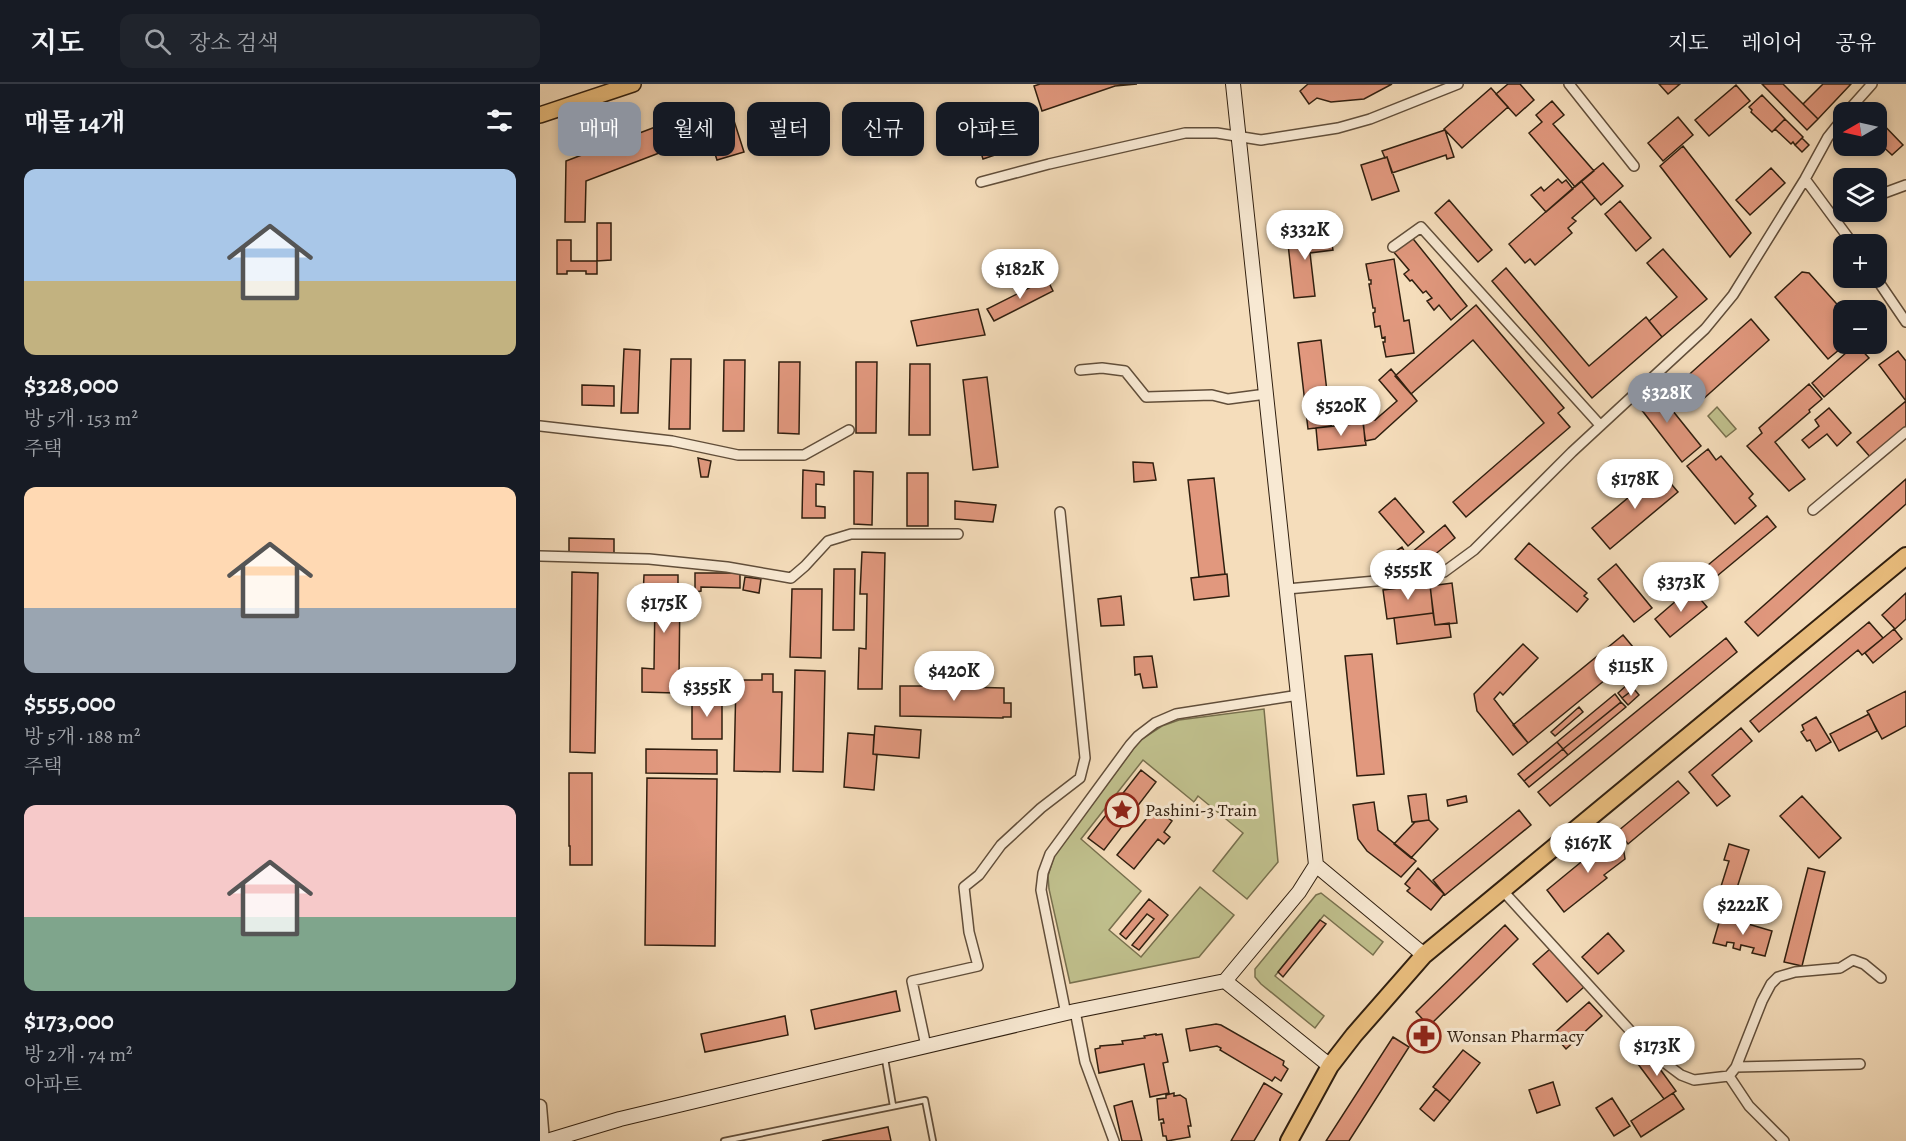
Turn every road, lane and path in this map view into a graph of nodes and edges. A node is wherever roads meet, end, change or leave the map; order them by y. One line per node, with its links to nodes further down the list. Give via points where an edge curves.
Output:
1 (633, 84): 7 (main road)
2 (1233, 84): 9 (main road)
3 (1458, 84): 9 (street, via 1338,128 1261,140)
4 (1569, 84): 10 (street)
5 (1872, 84): 6 (street)
6 (1856, 102)
7 (540, 115)
8 (1833, 131): 11 (street)
9 (1239, 138): 12 (street, via 1185,133); 20 (main road)
10 (1634, 166)
11 (1805, 179): 15 (street); 21 (street, via 1733,295 1705,329)
12 (981, 182)
13 (1906, 185): 14 (street)
14 (1887, 191)
15 (1833, 215)
16 (1393, 247): 21 (street, via 1421,227)
17 (1883, 288): 18 (street)
18 (1906, 322)
19 (1080, 370): 20 (street, via 1125,371 1146,397 1212,394 1228,399)
20 (1266, 394): 30 (main road)
21 (1600, 424): 30 (street, via 1481,544 1444,572 1420,578)
22 (540, 426): 23 (street, via 672,441 738,455 804,455)
23 (849, 430)
24 (1906, 432): 25 (street)
25 (1813, 510)
26 (1060, 512): 38 (street, via 1085,758 1080,777 1000,845 979,875 964,887 978,966 912,981)
27 (958, 534): 28 (street, via 851,534 828,541 791,578 648,559)
28 (540, 556)
29 (1906, 556): 33 (highway)
30 (1287, 590): 31 (main road)
31 (1299, 695): 32 (main road); 37 (street, via 1176,714 1155,723 1130,745 1050,854 1041,890)
32 (1316, 864): 34 (main road); 36 (main road, via 1299,892)
33 (1503, 891): 34 (highway); 43 (street, via 1665,1063 1694,1080)
34 (1424, 956): 41 (highway)
35 (1881, 978): 42 (street, via 1852,960 1840,968 1778,977 1762,1001)
36 (1225, 981): 37 (main road); 41 (main road)
37 (1071, 1013): 38 (main road); 49 (street)
38 (926, 1046): 39 (main road)
39 (884, 1056): 45 (lane); 46 (main road, via 620,1119)
40 (1860, 1064): 42 (street)
41 (1330, 1066): 50 (highway)
42 (1736, 1067): 43 (street)
43 (1729, 1076): 51 (street, via 1749,1106)
44 (540, 1106): 46 (street)
45 (893, 1106): 47 (lane); 48 (lane, via 925,1100)
46 (545, 1141)
47 (724, 1141)
48 (933, 1141)
49 (1114, 1141)
50 (1288, 1141)
51 (1784, 1141)

